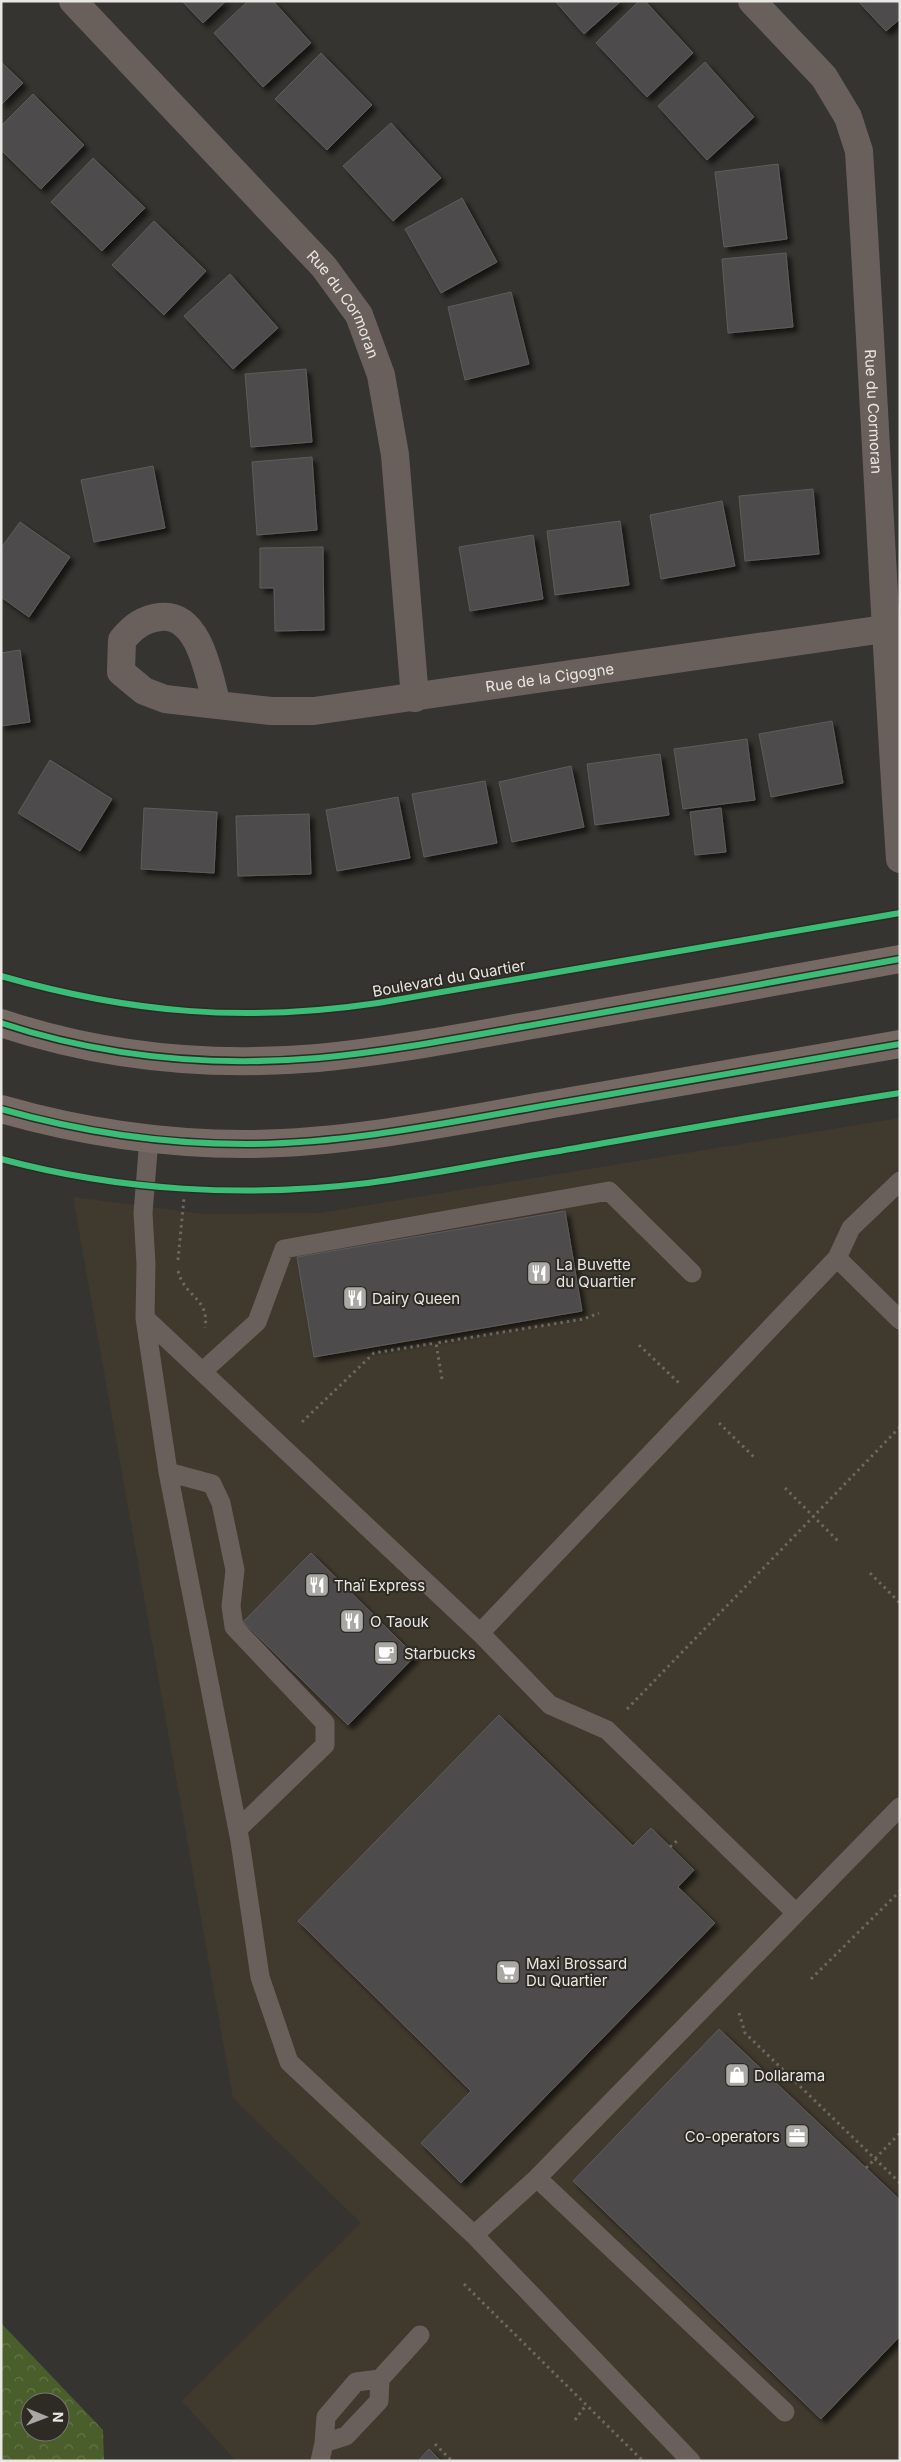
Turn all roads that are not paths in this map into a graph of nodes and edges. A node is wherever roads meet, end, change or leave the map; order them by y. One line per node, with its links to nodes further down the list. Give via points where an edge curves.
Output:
1 (73, 1): 4 (street, Rue du Cormoran, via 324,267 358,315 381,375 396,455)
2 (752, 1): 3 (street, Rue du Cormoran, via 824,77 848,117 859,152 874,387)
3 (884, 629): 4 (street, Rue de la Cigogne); 6 (street, Rue du Cormoran)
4 (415, 698): 5 (street, Rue de la Cigogne, via 314,711 271,711)
5 (217, 705)
6 (900, 859)
7 (900, 960): 8 (main road, via 318,1058 227,1061 144,1056 54,1039)
8 (1, 1024)
9 (900, 1044): 11 (main road, via 445,1124 339,1138 246,1144)
10 (1, 1110): 11 (main road, via 76,1128)
11 (149, 1139): 15 (lane, via 144,1212)
12 (900, 1182): 13 (lane, via 851,1228)
13 (837, 1258): 16 (lane); 19 (lane)
14 (692, 1274): 17 (lane, via 609,1191 284,1249 257,1322)
15 (146, 1318): 17 (lane); 18 (lane)
16 (900, 1320)
17 (203, 1371): 19 (lane)
18 (168, 1472): 21 (lane); 21 (lane, via 212,1484 221,1502 235,1570 231,1606 234,1628 325,1723 325,1745)
19 (480, 1633): 22 (lane, via 550,1704 607,1730)
20 (900, 1807): 22 (lane)
21 (238, 1829): 24 (lane, via 260,1977 289,2062)
22 (796, 1913): 23 (lane)
23 (537, 2178): 24 (lane); 27 (lane)
24 (474, 2235): 29 (lane)
25 (420, 2335): 26 (lane)
26 (380, 2379): 28 (lane, via 379,2401 346,2436); 28 (lane, via 356,2382 326,2417)
27 (785, 2412)
28 (322, 2452)
29 (691, 2461)

